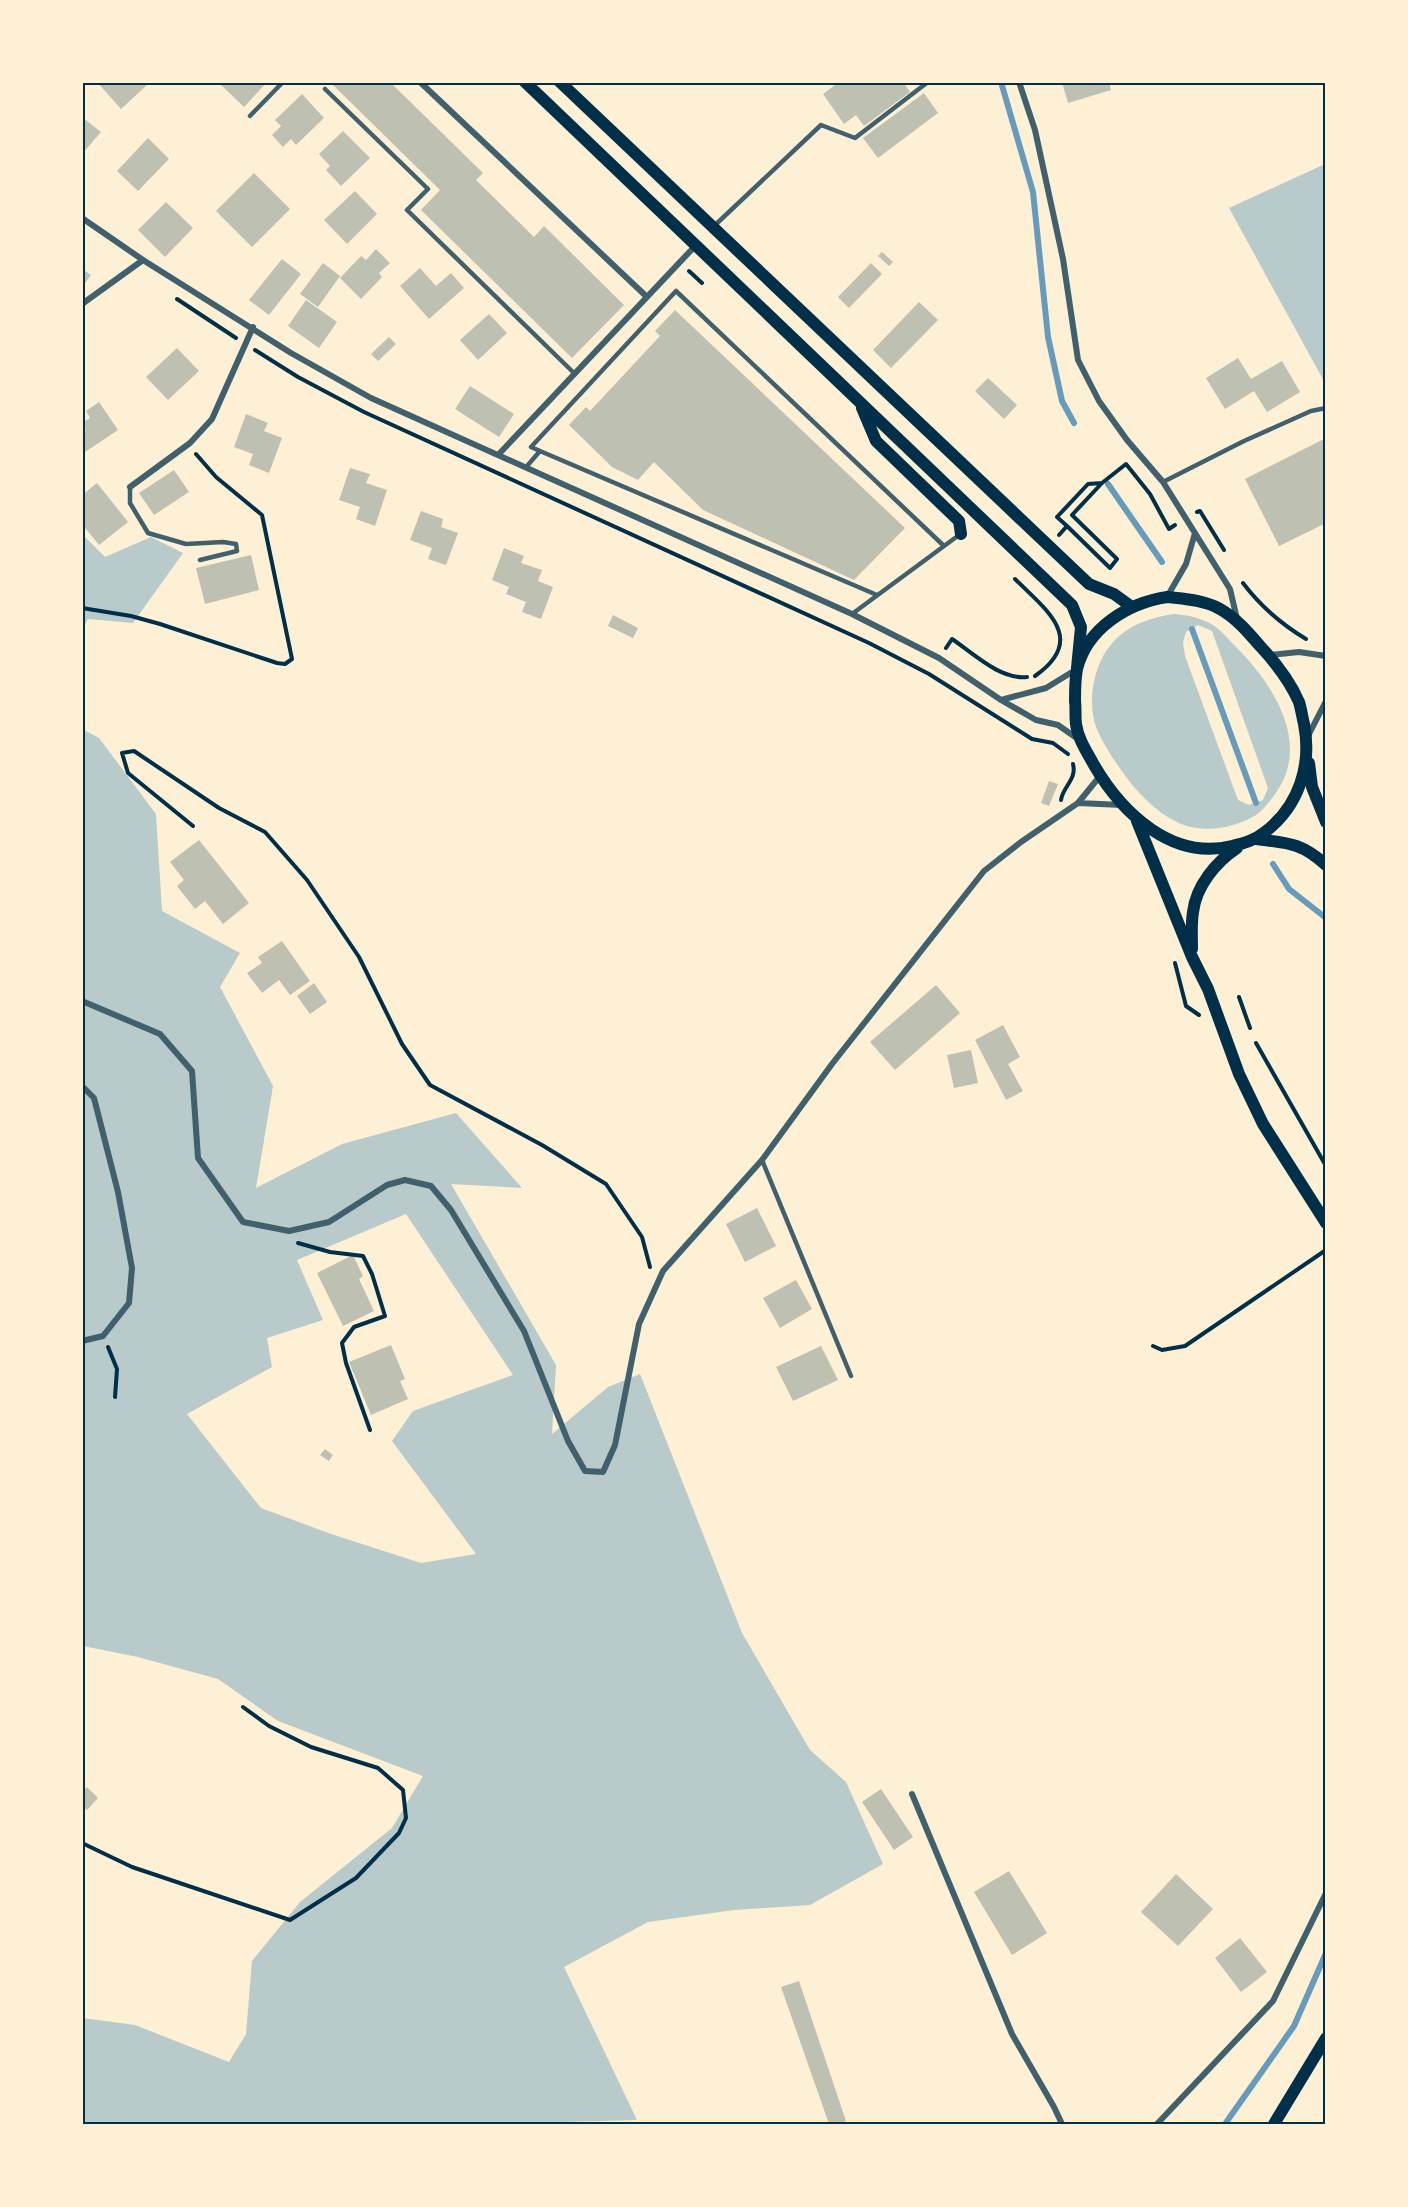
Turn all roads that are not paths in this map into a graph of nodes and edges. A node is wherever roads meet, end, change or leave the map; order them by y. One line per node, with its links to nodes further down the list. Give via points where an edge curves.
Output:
1 (283, 82): 9 (lane)
2 (420, 82): 14 (street)
3 (525, 82): 12 (main road)
4 (560, 82): 7 (main road)
5 (928, 82): 11 (lane, via 855,138 821,125)
6 (1020, 82): 23 (street, via 1035,130 1063,259 1078,360 1098,401)
7 (567, 87): 11 (main road)
8 (325, 89): 17 (lane, via 428,189 407,210)
9 (250, 116)
10 (82, 218): 13 (street)
11 (713, 226): 31 (main road, via 1089,584)
12 (696, 245): 14 (street); 18 (main road)
13 (143, 260): 15 (street); 16 (street)
14 (647, 297): 17 (street)
15 (82, 304)
16 (253, 327): 21 (street, via 371,398); 24 (street, via 212,419 190,443)
17 (575, 374): 21 (street)
18 (859, 401): 26 (main road, via 876,441 958,521); 36 (main road, via 1072,605 1081,627)
19 (1326, 408): 23 (lane, via 1311,411)
20 (540, 450): 22 (lane); 27 (lane, via 531,447 676,291); 29 (lane)
21 (498, 455): 22 (street)
22 (527, 466): 32 (street)
23 (1163, 482): 25 (street)
24 (130, 487): 28 (lane, via 130,503 148,533 186,544 236,544 237,550)
25 (1195, 533): 30 (street, via 1186,564); 33 (street, via 1230,589)
26 (960, 534): 27 (lane)
27 (944, 546): 29 (lane)
28 (200, 560)
29 (877, 596): 32 (lane)
30 (1167, 597): 31 (main road); 33 (main road, via 1218,608)
31 (1132, 607): 36 (main road, via 1104,625 1088,645)
32 (852, 614): 37 (street, via 939,658)
33 (1238, 622): 34 (main road)
34 (1268, 655): 35 (street, via 1299,652); 39 (main road, via 1299,703)
35 (1326, 656)
36 (1077, 669): 37 (street, via 1046,688); 40 (main road, via 1076,723)
37 (1000, 700): 40 (street, via 1036,720 1058,725)
38 (1326, 701): 39 (street)
39 (1307, 740): 41 (main road)
40 (1081, 741): 42 (main road)
41 (1307, 756): 46 (main road, via 1312,787); 47 (main road, via 1291,806 1276,824)
42 (1100, 775): 43 (street); 44 (main road)
43 (1078, 803): 44 (street); 52 (street, via 984,871)
44 (1125, 805): 45 (main road)
45 (1136, 819): 47 (main road, via 1161,836 1195,848 1222,848); 49 (main road)
46 (1326, 822)
47 (1251, 841): 48 (main road, via 1292,844 1310,851); 49 (main road, via 1225,856 1200,888 1193,910)
48 (1326, 864)
49 (1192, 957): 53 (main road, via 1263,1124)
50 (82, 1001): 52 (street, via 160,1034 192,1071 198,1158 243,1221 289,1231 329,1222 387,1185 405,1180 431,1186 451,1210 524,1331 568,1441 585,1471 603,1472 615,1445 639,1324 663,1271)
51 (82, 1086): 54 (street, via 94,1098 132,1268 129,1303 103,1336)
52 (762, 1160): 55 (lane)
53 (1326, 1223)
54 (82, 1341)
55 (851, 1376)
56 (912, 1794): 59 (street, via 1012,2034)
57 (1326, 1893): 60 (street, via 1273,2001)
58 (1326, 2038): 61 (main road)
59 (1062, 2124)
60 (1157, 2124)
61 (1274, 2124)

